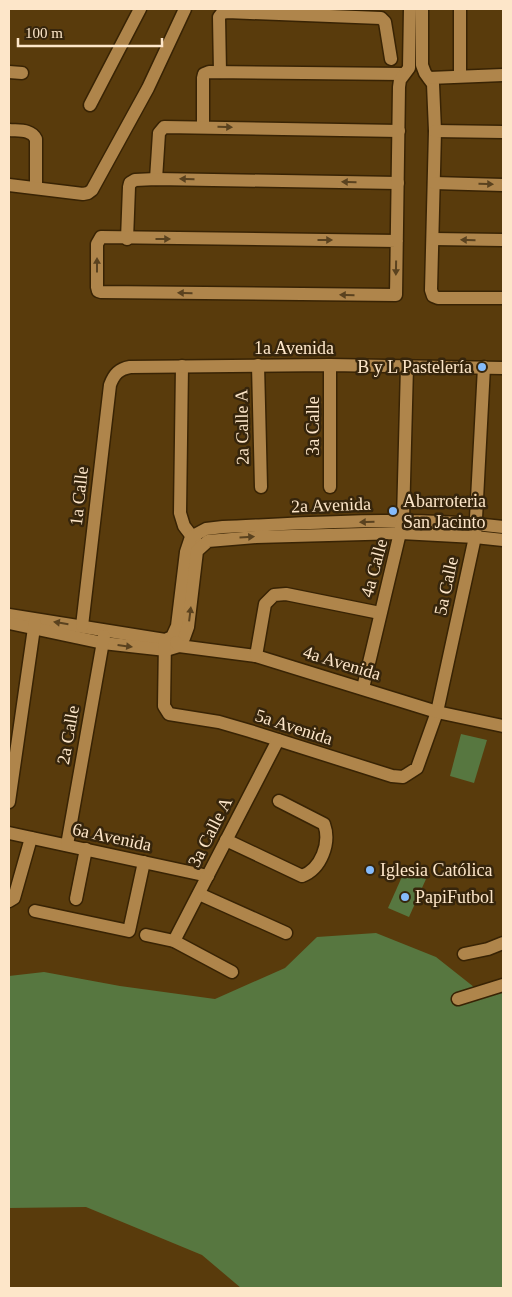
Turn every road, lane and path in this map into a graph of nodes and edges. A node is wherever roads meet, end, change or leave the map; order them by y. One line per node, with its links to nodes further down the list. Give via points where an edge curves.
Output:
1 (140, 9): 14 (street)
2 (185, 9): 25 (street, via 148,88 92,190 83,194)
3 (410, 9): 10 (street, via 409,68)
4 (422, 9): 13 (street, via 422,65)
5 (460, 9): 12 (street)
6 (391, 59): 8 (street, via 385,22 381,18 227,12 219,17)
7 (9, 72): 9 (street)
8 (220, 72): 10 (street); 15 (street, via 204,74)
9 (22, 73)
10 (403, 74): 17 (street, via 399,86)
11 (503, 75): 12 (street)
12 (460, 76): 13 (street)
13 (429, 78): 18 (street)
14 (90, 104)
15 (203, 126): 17 (street, one-way to 17); 20 (street, via 160,129)
16 (9, 130): 25 (street, via 34,134)
17 (399, 130): 21 (street)
18 (435, 131): 19 (street); 22 (street)
19 (503, 132)
20 (156, 178): 21 (street, one-way to 20); 26 (street, via 130,183)
21 (398, 183): 29 (street)
22 (434, 184): 24 (street, one-way to 24); 27 (street)
23 (9, 185): 25 (street)
24 (503, 185)
25 (36, 188)
26 (128, 239): 29 (street, one-way to 29); 29 (street, one-way to 26, via 396,295 101,292 98,290 98,240 101,237)
27 (434, 239): 28 (street, one-way to 27); 30 (street, via 433,296)
28 (503, 240)
29 (397, 241)
30 (503, 298)
31 (330, 364): 32 (street, 1a Avenida); 34 (street, 1a Avenida); 39 (street, 3a Calle)
32 (258, 365): 33 (street, 1a Avenida); 38 (street, 2a Calle A)
33 (182, 366): 37 (street, 1a Avenida, via 130,367); 43 (street, via 180,513)
34 (407, 366): 35 (street, 1a Avenida); 40 (street, 4a Calle)
35 (484, 367): 36 (street, 1a Avenida); 42 (street, 5a Calle)
36 (503, 368)
37 (117, 372): 50 (street, 1a Calle, via 110,385)
38 (261, 487)
39 (330, 487)
40 (402, 527): 42 (street, 2a Avenida); 43 (street, 2a Avenida, one-way to 43, via 223,527 206,529); 45 (street, 2a Avenida, one-way to 40, via 217,539); 46 (street, 4a Calle)
41 (503, 527): 42 (street, 2a Avenida)
42 (476, 530): 44 (street, 2a Avenida); 55 (street, 5a Calle)
43 (192, 536): 45 (street); 52 (street, via 186,552 176,626)
44 (503, 540)
45 (201, 546): 52 (street, one-way to 45, via 184,638 188,627 197,551)
46 (380, 613): 53 (street, via 286,594 274,595 265,604); 54 (street, 4a Calle)
47 (9, 614): 49 (street, 4a Avenida)
48 (9, 623): 49 (street, 4a Avenida)
49 (35, 624): 50 (street, 4a Avenida, one-way to 49); 51 (street, 4a Avenida); 60 (street)
50 (82, 626): 51 (street, 4a Avenida)
51 (104, 637): 52 (street, 4a Avenida); 64 (street, 2a Calle)
52 (168, 643): 53 (street, 4a Avenida); 57 (street, 5a Avenida, via 164,706 167,711 176,716 219,722)
53 (256, 656): 54 (street, 4a Avenida)
54 (363, 688): 55 (street, 4a Avenida)
55 (437, 712): 56 (street, 4a Avenida); 58 (street, 5a Calle, via 417,768)
56 (503, 726)
57 (278, 740): 58 (street, 5a Avenida, via 392,776); 63 (street, 3a Calle A)
58 (409, 774)
59 (279, 801): 63 (street, via 324,824 326,843 317,866 310,873 302,876)
60 (9, 802)
61 (9, 833): 62 (street, 6a Avenida)
62 (31, 838): 64 (street, 6a Avenida); 70 (street, via 14,898)
63 (226, 840): 67 (street, 3a Calle A)
64 (67, 845): 65 (street, 6a Avenida)
65 (86, 850): 66 (street, 6a Avenida); 69 (street)
66 (144, 862): 67 (street, 6a Avenida); 71 (street, via 128,931)
67 (208, 876): 68 (street, 3a Calle A)
68 (199, 894): 72 (street); 74 (street, 3a Calle A)
69 (76, 899)
70 (10, 901)
71 (35, 911)
72 (286, 933)
73 (146, 935): 74 (street)
74 (174, 941): 77 (street)
75 (503, 944): 76 (street)
76 (464, 954)
77 (232, 972)
78 (503, 985): 79 (street)
79 (458, 999)

